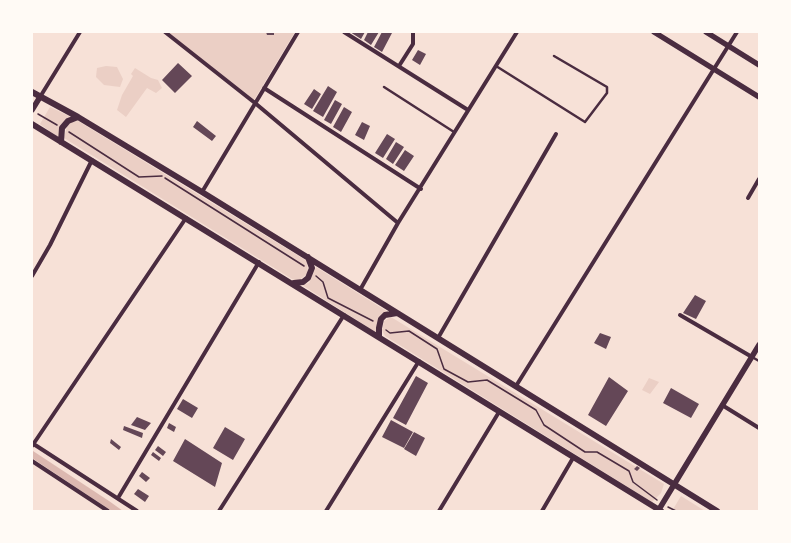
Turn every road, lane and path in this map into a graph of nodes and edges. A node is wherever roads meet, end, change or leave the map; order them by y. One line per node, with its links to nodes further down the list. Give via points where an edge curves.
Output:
1 (80, 32): 19 (street)
2 (165, 32): 21 (street)
3 (298, 32): 17 (street)
4 (344, 32): 14 (street)
5 (413, 32): 14 (street, via 413,44)
6 (516, 32): 13 (street)
7 (654, 32): 15 (street)
8 (706, 32): 10 (street)
9 (737, 32): 10 (street)
10 (729, 46): 12 (street); 15 (street)
11 (554, 56): 13 (lane, via 607,87 607,93 585,122)
12 (759, 64)
13 (496, 65): 23 (street)
14 (400, 66): 23 (street)
15 (714, 69): 20 (street); 53 (street)
16 (384, 87): 27 (lane)
17 (264, 88): 21 (street); 32 (street)
18 (32, 92): 19 (main road)
19 (40, 97): 22 (street); 24 (main road)
20 (759, 97)
21 (255, 103): 33 (street); 36 (street)
22 (32, 110): 26 (path)
23 (468, 110): 27 (street)
24 (78, 117): 26 (main road, via 68,121); 33 (main road)
25 (32, 124): 29 (main road)
26 (62, 128): 29 (main road); 39 (path, via 139,177 162,176)
27 (454, 132): 32 (street)
28 (556, 134): 48 (street)
29 (61, 142): 30 (main road)
30 (92, 160): 35 (main road); 40 (street)
31 (759, 179): 34 (street)
32 (420, 189): 36 (street)
33 (202, 192): 37 (main road)
34 (748, 198)
35 (187, 218): 38 (main road); 57 (street)
36 (398, 224): 42 (street)
37 (308, 257): 39 (main road); 42 (main road)
38 (258, 262): 41 (main road); 61 (street)
39 (312, 271): 41 (main road, via 303,282); 46 (path, via 323,282 328,298)
40 (32, 276)
41 (294, 284): 44 (main road)
42 (360, 290): 43 (main road)
43 (399, 313): 46 (main road, via 385,315); 48 (main road)
44 (344, 314): 47 (main road); 65 (street)
45 (680, 315): 50 (street)
46 (379, 325): 47 (main road); 62 (path, via 390,334 409,331 437,349 444,369 468,382 487,380 536,410 544,426 585,452 597,452 629,471 633,482)
47 (379, 336): 51 (main road)
48 (438, 338): 53 (main road)
49 (759, 345): 50 (street)
50 (752, 357): 52 (lane); 54 (street)
51 (419, 361): 55 (main road); 66 (street)
52 (759, 361)
53 (516, 386): 60 (main road)
54 (722, 405): 56 (street); 60 (street)
55 (499, 412): 58 (main road); 67 (street)
56 (759, 428)
57 (33, 444): 61 (street)
58 (574, 458): 68 (street); 69 (main road)
59 (32, 461): 63 (street)
60 (674, 484): 62 (street); 71 (main road)
61 (118, 498): 64 (street)
62 (662, 504): 69 (street); 70 (path)
63 (106, 511)
64 (137, 511)
65 (219, 511)
66 (326, 511)
67 (439, 511)
68 (542, 511)
69 (659, 511)
70 (676, 511)
71 (717, 511)

